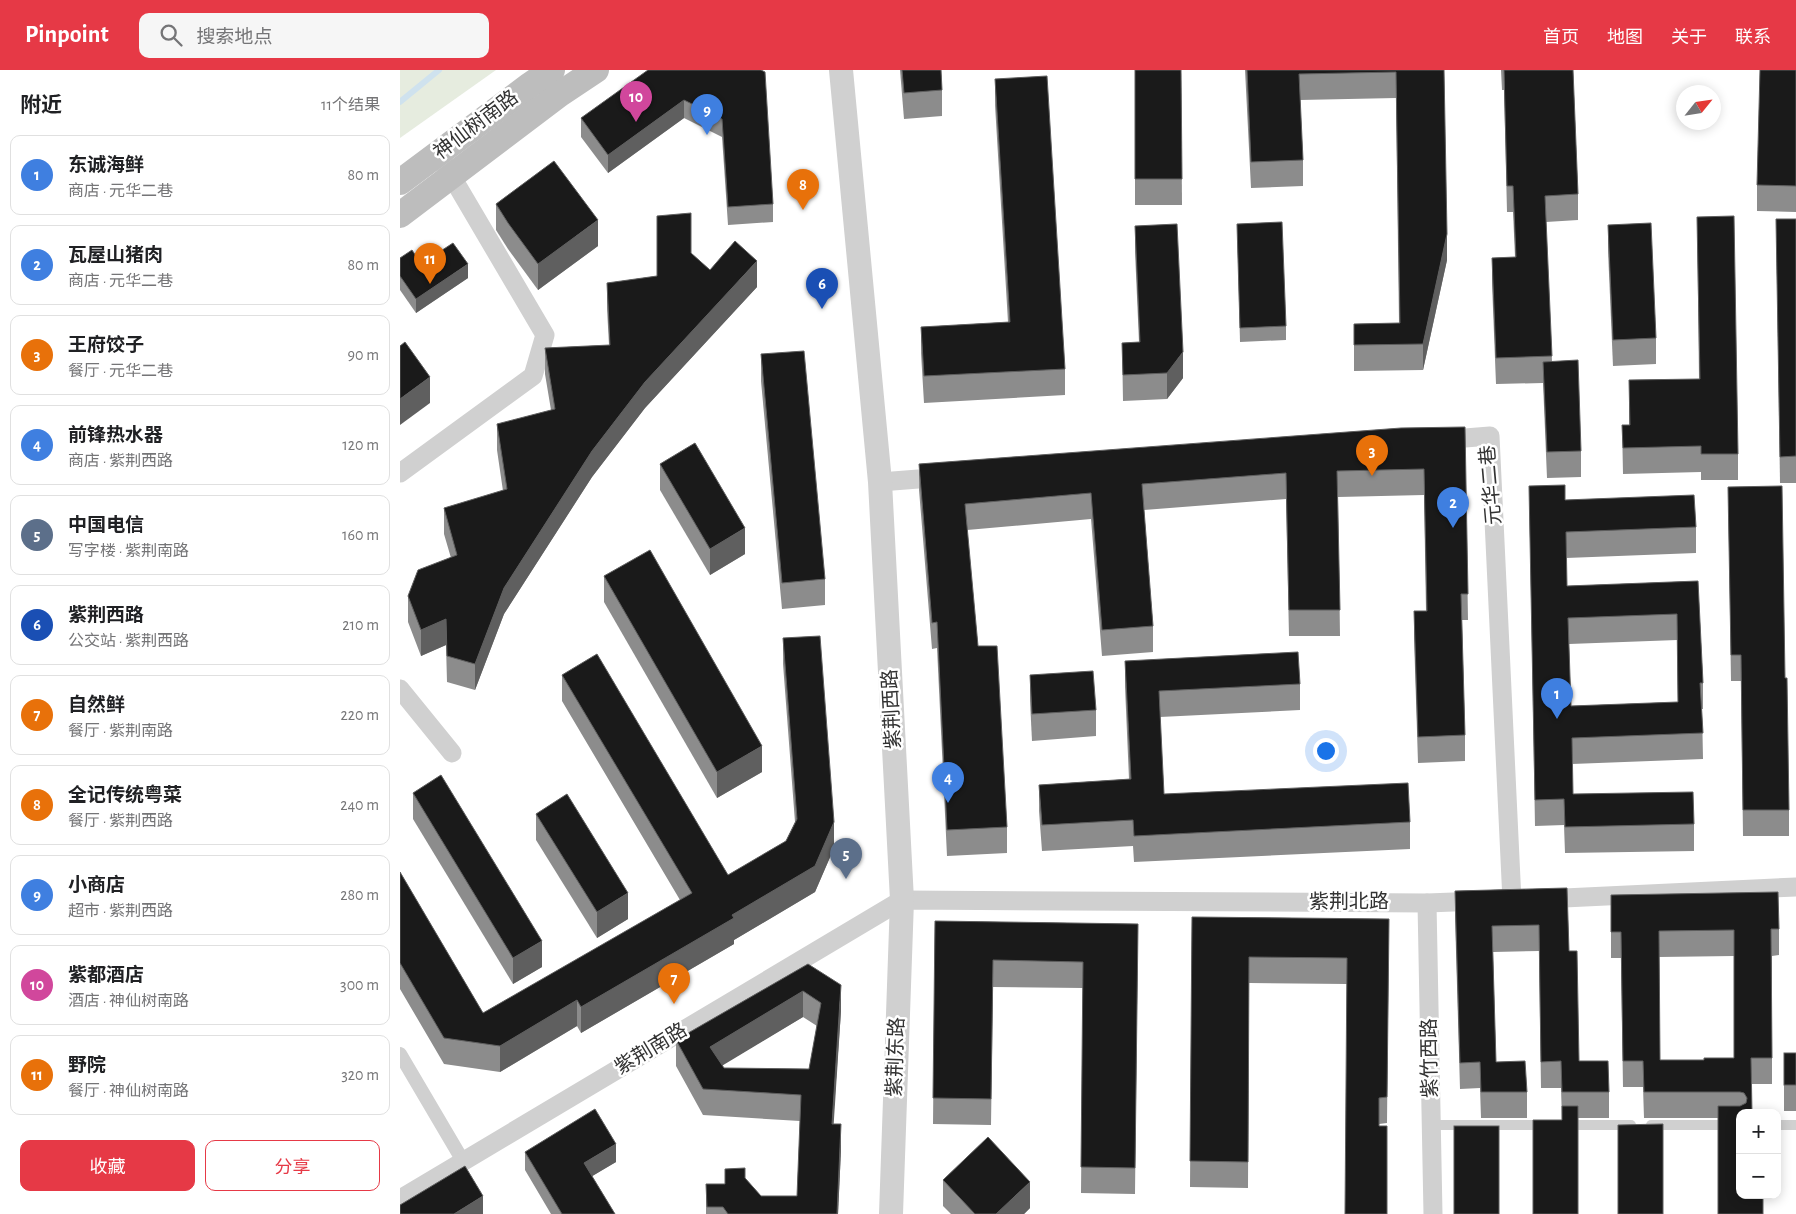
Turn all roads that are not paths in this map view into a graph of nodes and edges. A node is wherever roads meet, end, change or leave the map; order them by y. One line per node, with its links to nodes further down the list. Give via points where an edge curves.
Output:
1 (552, 70): 4 (main road, 神仙树南路)
2 (596, 70): 5 (main road)
3 (840, 70): 11 (street, 紫荆西路)
4 (438, 154): 5 (street); 6 (main road, 神仙树南路)
5 (452, 177): 7 (main road); 9 (street, via 545,335 533,376)
6 (400, 182)
7 (400, 215)
8 (1422, 441): 16 (street, 元华二巷, via 1490,436)
9 (400, 473)
10 (959, 476): 11 (street)
11 (880, 482): 15 (street, 紫荆西路)
12 (400, 688): 13 (street)
13 (452, 753)
14 (1796, 887): 16 (street, 紫荆北路)
15 (902, 900): 17 (street, 紫荆北路); 23 (street, 紫荆南路); 25 (street, 紫荆东路)
16 (1512, 901): 17 (street, 紫荆北路)
17 (1427, 903): 19 (street, 紫竹西路)
18 (400, 1054): 23 (street)
19 (1431, 1125): 20 (lane); 26 (street, 紫竹西路)
20 (1736, 1125)
21 (1781, 1125): 22 (lane)
22 (1796, 1125)
23 (463, 1160): 24 (street, 紫荆南路)
24 (400, 1199)
25 (891, 1214)
26 (1433, 1214)

